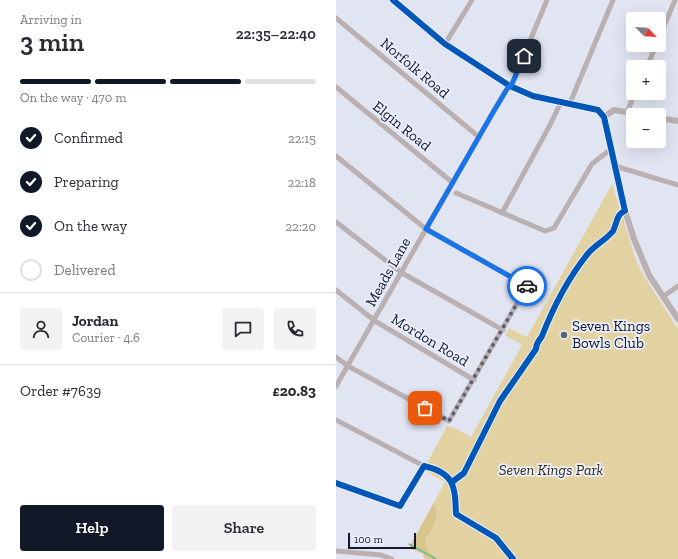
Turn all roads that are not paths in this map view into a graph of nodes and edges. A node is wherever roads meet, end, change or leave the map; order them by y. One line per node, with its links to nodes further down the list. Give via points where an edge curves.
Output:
1 (472, 0): 8 (street)
2 (547, 0): 9 (street, Meads Lane)
3 (613, 0): 12 (street)
4 (675, 0): 7 (street)
5 (396, 1): 8 (street)
6 (336, 18): 17 (street, Norfolk Road)
7 (666, 21)
8 (445, 44): 9 (street)
9 (510, 86): 11 (street, via 533,96); 17 (street, Meads Lane)
10 (336, 87): 21 (street, Elgin Road)
11 (561, 102): 12 (street); 24 (street)
12 (570, 103): 14 (street, via 598,110)
13 (626, 112): 14 (street, via 614,110)
14 (604, 117): 18 (street)
15 (666, 119): 16 (street)
16 (678, 121)
17 (479, 137): 21 (street, Meads Lane)
18 (611, 149): 20 (street); 24 (street, via 592,164 554,228 545,231)
19 (336, 156): 26 (street)
20 (615, 166): 22 (street); 30 (street, via 621,198 643,264)
21 (453, 183): 26 (street, Meads Lane)
22 (678, 185)
23 (456, 193): 24 (street)
24 (502, 212)
25 (336, 222): 27 (street)
26 (426, 229): 27 (street, Meads Lane); 33 (street, via 527,286)
27 (402, 273): 32 (street, Meads Lane); 33 (street)
28 (678, 286): 30 (street)
29 (336, 290): 32 (street, Mordon Road)
30 (664, 296): 31 (street)
31 (678, 318)
32 (375, 321): 35 (street, Meads Lane); 36 (street, Mordon Road)
33 (503, 330): 36 (street)
34 (336, 357): 35 (street)
35 (348, 366): 36 (street, via 449,421); 37 (street, Meads Lane)
36 (474, 380)
37 (336, 386)
38 (336, 420): 39 (street, via 424,466 400,506)
39 (336, 483)
40 (336, 551): 41 (street)
41 (353, 556): 42 (street, via 381,555)
42 (392, 559)

